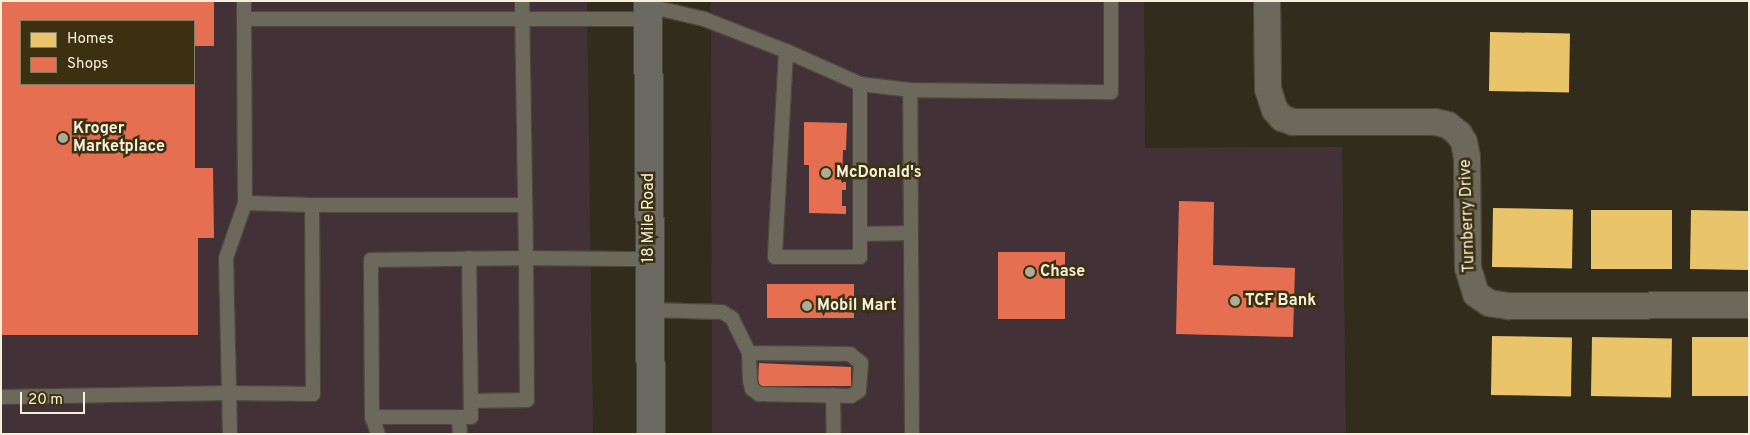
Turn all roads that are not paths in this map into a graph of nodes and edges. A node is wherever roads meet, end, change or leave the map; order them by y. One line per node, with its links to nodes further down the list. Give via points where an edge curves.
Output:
1 (244, 1): 6 (lane)
2 (522, 1): 7 (lane)
3 (1111, 1): 10 (lane, via 1111,92)
4 (1267, 1): 19 (street, Turnberry Drive, via 1268,88 1272,105 1282,118 1294,122 1436,122 1448,125 1459,134 1467,157 1468,268 1476,294 1490,303 1509,306)
5 (648, 9): 7 (lane); 8 (lane, via 704,19); 18 (main road, 18 Mile Road)
6 (244, 19): 7 (lane); 11 (lane)
7 (522, 21): 13 (lane)
8 (786, 51): 9 (lane); 15 (lane, via 775,256 860,257)
9 (860, 84): 10 (lane); 15 (lane)
10 (910, 90): 14 (lane)
11 (245, 202): 12 (lane); 22 (lane, via 226,258)
12 (312, 205): 13 (lane); 22 (lane, via 313,394)
13 (525, 205): 17 (lane)
14 (910, 233): 15 (lane); 33 (lane)
15 (861, 234)
16 (469, 258): 17 (lane); 25 (lane); 26 (lane, via 371,260)
17 (526, 258): 18 (lane); 25 (lane, via 526,400)
18 (649, 259): 20 (main road, 18 Mile Road)
19 (1749, 306)
20 (650, 310): 21 (lane, via 722,312 732,318); 31 (main road, 18 Mile Road)
21 (749, 353): 23 (lane, via 750,381 752,389 759,394); 23 (lane, via 850,354 860,363 859,391 851,396)
22 (230, 393): 24 (lane); 28 (lane)
23 (833, 395): 32 (lane)
24 (1, 397)
25 (471, 401): 27 (lane, via 471,417)
26 (372, 416): 27 (lane); 29 (lane)
27 (459, 417): 30 (lane)
28 (230, 434)
29 (378, 434)
30 (460, 434)
31 (651, 434)
32 (834, 434)
33 (912, 434)

